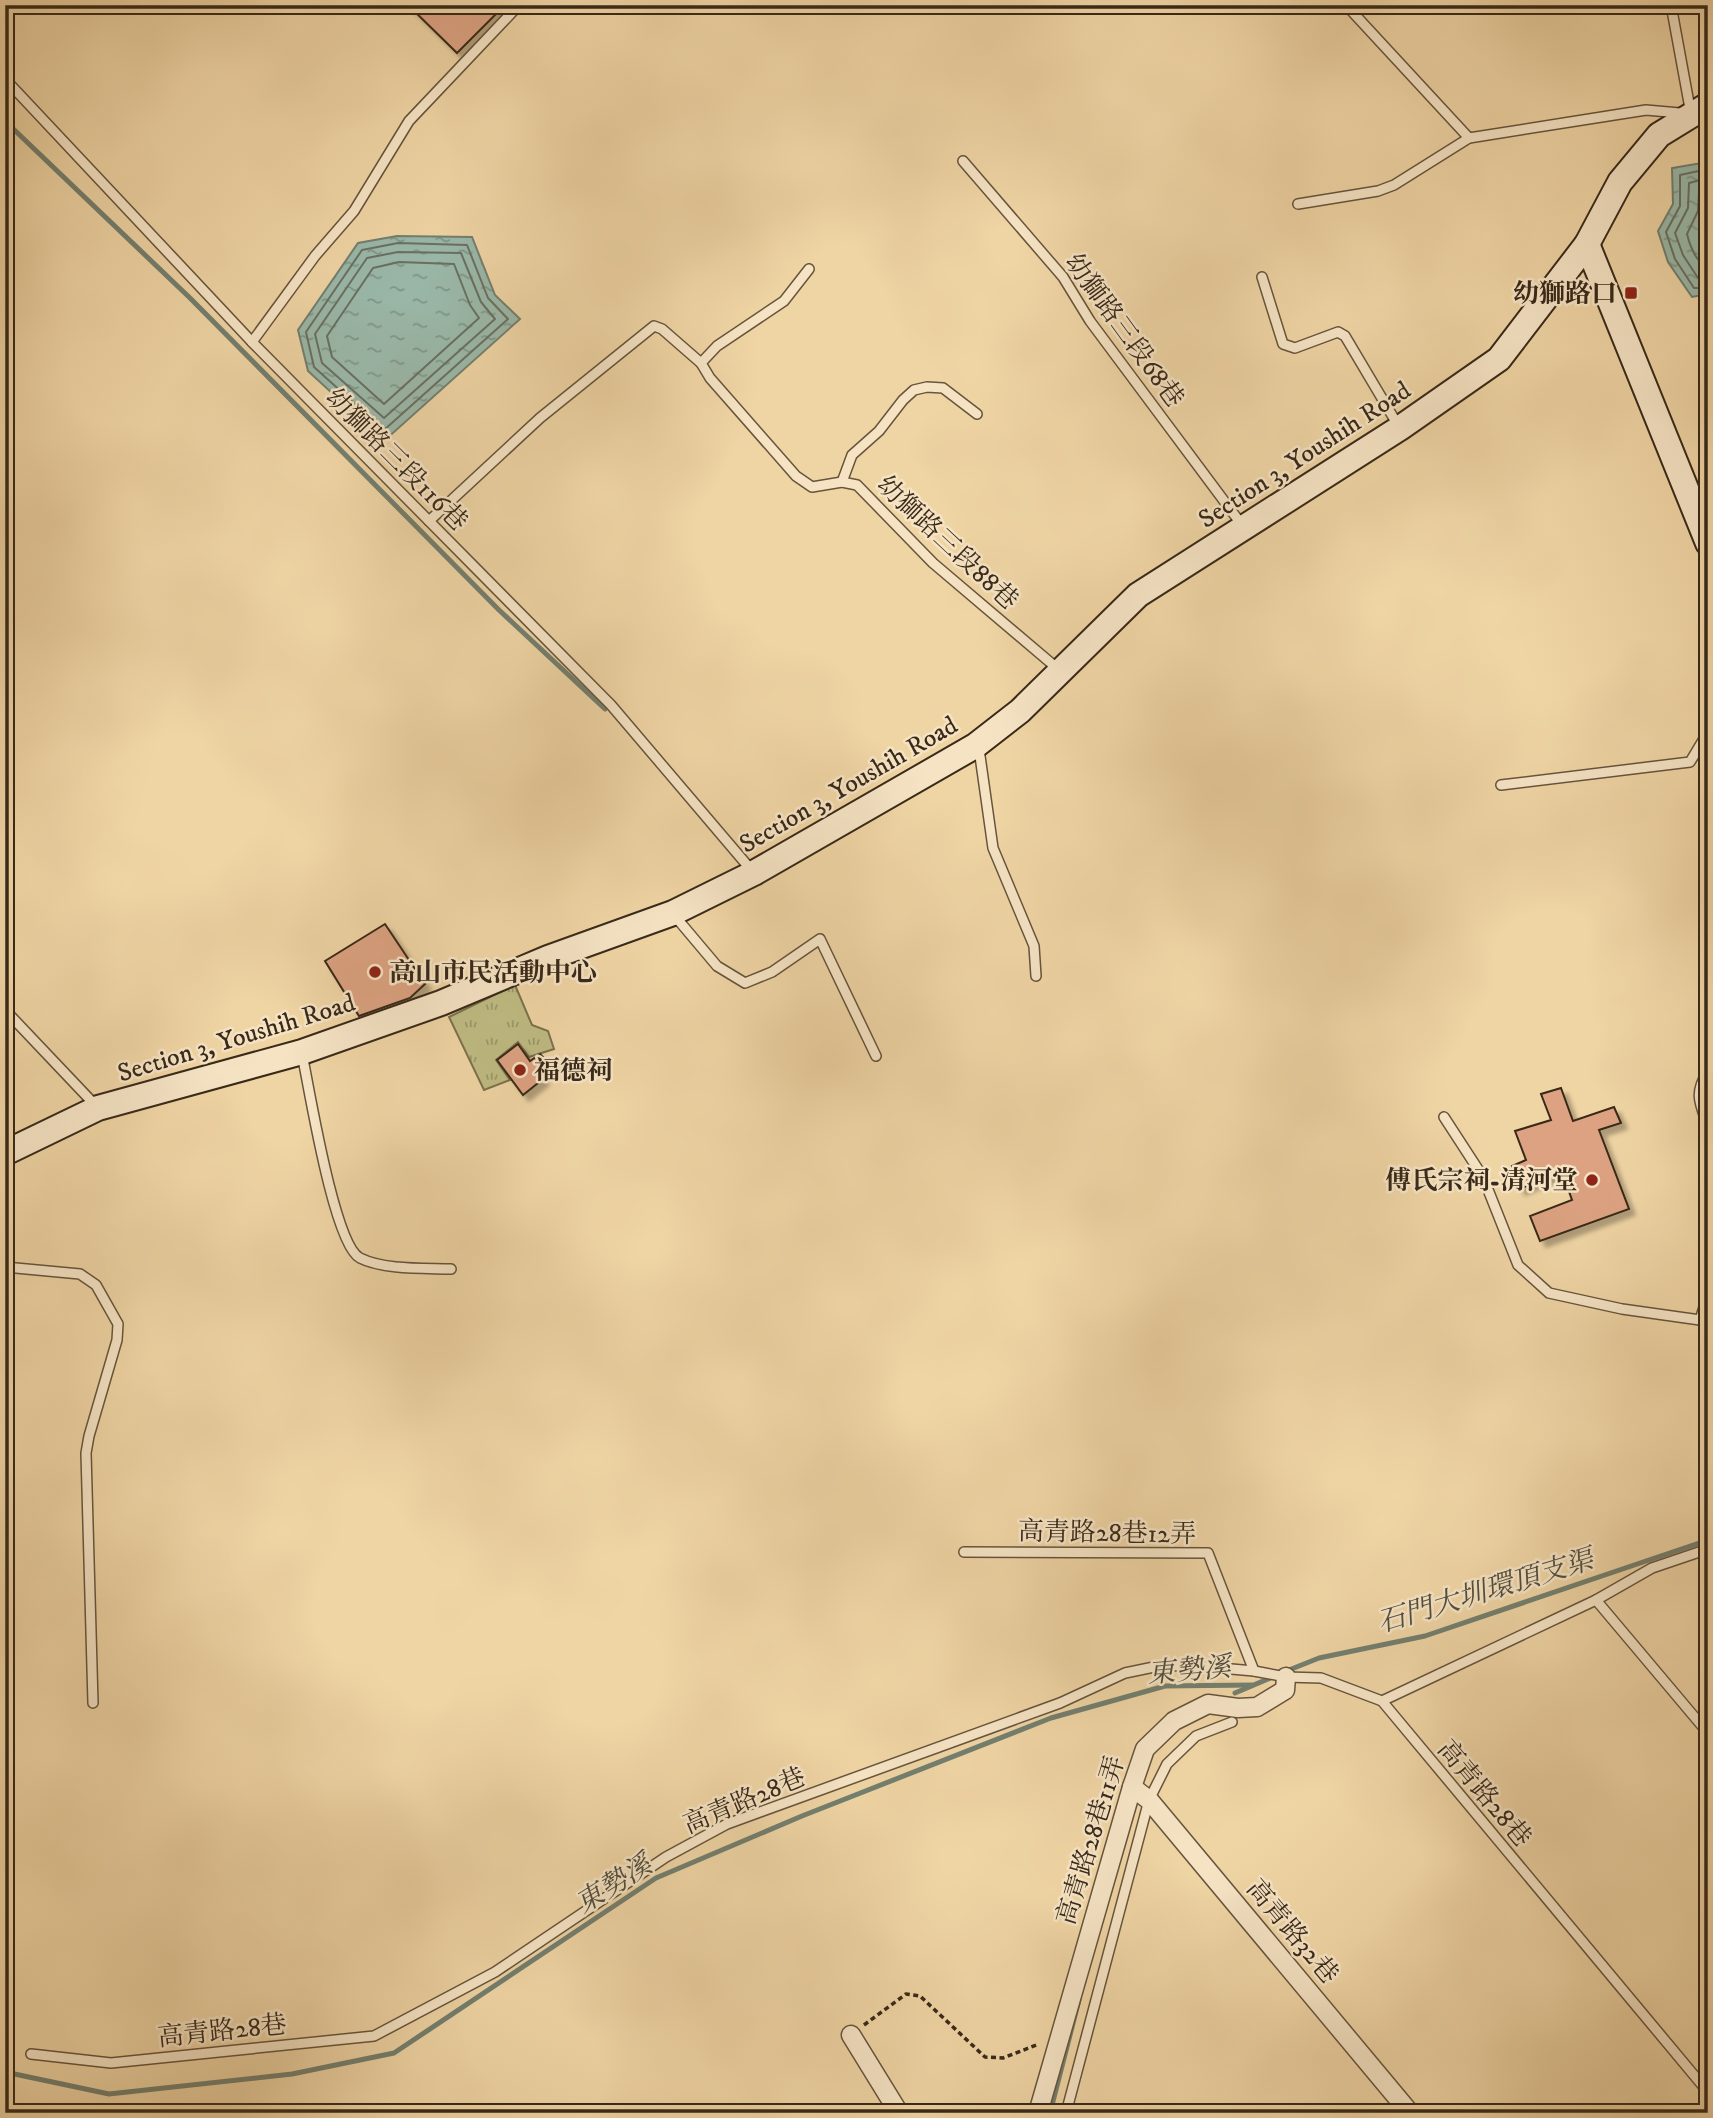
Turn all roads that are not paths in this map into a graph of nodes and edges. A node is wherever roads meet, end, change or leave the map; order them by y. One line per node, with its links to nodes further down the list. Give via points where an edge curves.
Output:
1 (519, 5): 12 (lane, via 409,121 354,211)
2 (1346, 5): 6 (lane)
3 (1671, 5): 5 (lane)
4 (5, 79): 12 (lane, 幼獅路三段116巷)
5 (1699, 109): 6 (lane, via 1646,110); 9 (street, Section 3, Youshih Road, via 1659,135 1620,182)
6 (1469, 138): 8 (lane, via 1394,185)
7 (963, 161): 18 (lane, 幼獅路三段68巷, via 1063,277 1090,321)
8 (1298, 204)
9 (1587, 244): 15 (street, Section 3, Youshih Road, via 1499,359); 19 (street)
10 (809, 268): 13 (lane, via 783,300 717,346)
11 (1262, 276): 15 (lane, via 1283,344 1295,348 1338,332 1345,336)
12 (252, 342): 17 (lane, 幼獅路三段116巷)
13 (701, 363): 16 (lane, 幼獅路三段88巷, via 796,476 812,487); 17 (lane, 幼獅路三段88巷, via 654,326 540,418)
14 (977, 414): 16 (lane, via 943,388 914,390 852,455)
15 (1399, 428): 18 (street, Section 3, Youshih Road)
16 (842, 482): 20 (lane, 幼獅路三段88巷, via 857,485 933,563)
17 (429, 521): 24 (lane, 幼獅路三段116巷, via 611,705)
18 (1245, 529): 20 (street, Section 3, Youshih Road, via 1138,595)
19 (1708, 543)
20 (1059, 671): 22 (street, Section 3, Youshih Road, via 1020,711)
21 (1708, 732): 23 (lane, via 1690,762)
22 (975, 746): 24 (street, Section 3, Youshih Road); 26 (lane, via 993,848 1034,946)
23 (1502, 785)
24 (754, 873): 25 (street, Section 3, Youshih Road)
25 (673, 913): 28 (street, Section 3, Youshih Road); 29 (lane, via 717,966 745,984 772,972 820,939)
26 (1037, 976)
27 (5, 1010): 31 (lane)
28 (302, 1052): 31 (street, Section 3, Youshih Road); 36 (lane, via 326,1169 349,1247 359,1258 392,1266)
29 (876, 1056)
30 (1708, 1071): 33 (lane, via 1699,1085)
31 (98, 1108): 34 (street, Section 3, Youshih Road)
32 (1444, 1117): 38 (lane, via 1483,1177 1518,1265 1549,1293)
33 (1708, 1126)
34 (5, 1153)
35 (5, 1267): 45 (lane, via 80,1274 96,1285 118,1324 86,1453)
36 (451, 1269)
37 (1708, 1294): 38 (lane)
38 (1704, 1323)
39 (1708, 1549): 41 (lane, via 1652,1567)
40 (964, 1552): 42 (lane, 高青路28巷12弄, via 1208,1553)
41 (1596, 1601): 44 (lane); 47 (lane)
42 (1254, 1671): 43 (lane, 高青路28巷); 51 (lane, 高青路28巷, via 1186,1665 1125,1673 1060,1703 727,1824 666,1857 495,1972 374,2036 111,2063)
43 (1286, 1677): 44 (lane, 高青路28巷, via 1321,1678); 48 (street, 高青路28巷11弄, via 1285,1690 1257,1707 1208,1704 1174,1721 1145,1749)
44 (1382, 1702): 52 (lane, 高青路28巷)
45 (93, 1703)
46 (1232, 1722): 49 (lane, via 1196,1736 1167,1764)
47 (1708, 1733)
48 (1132, 1787): 49 (street, 高青路32巷); 54 (street, 高青路28巷11弄)
49 (1149, 1800): 55 (lane); 56 (street, 高青路32巷)
50 (851, 2035): 53 (street)
51 (31, 2054)
52 (1708, 2092)
53 (899, 2113)
54 (1038, 2113)
55 (1066, 2113)
56 (1410, 2113)

